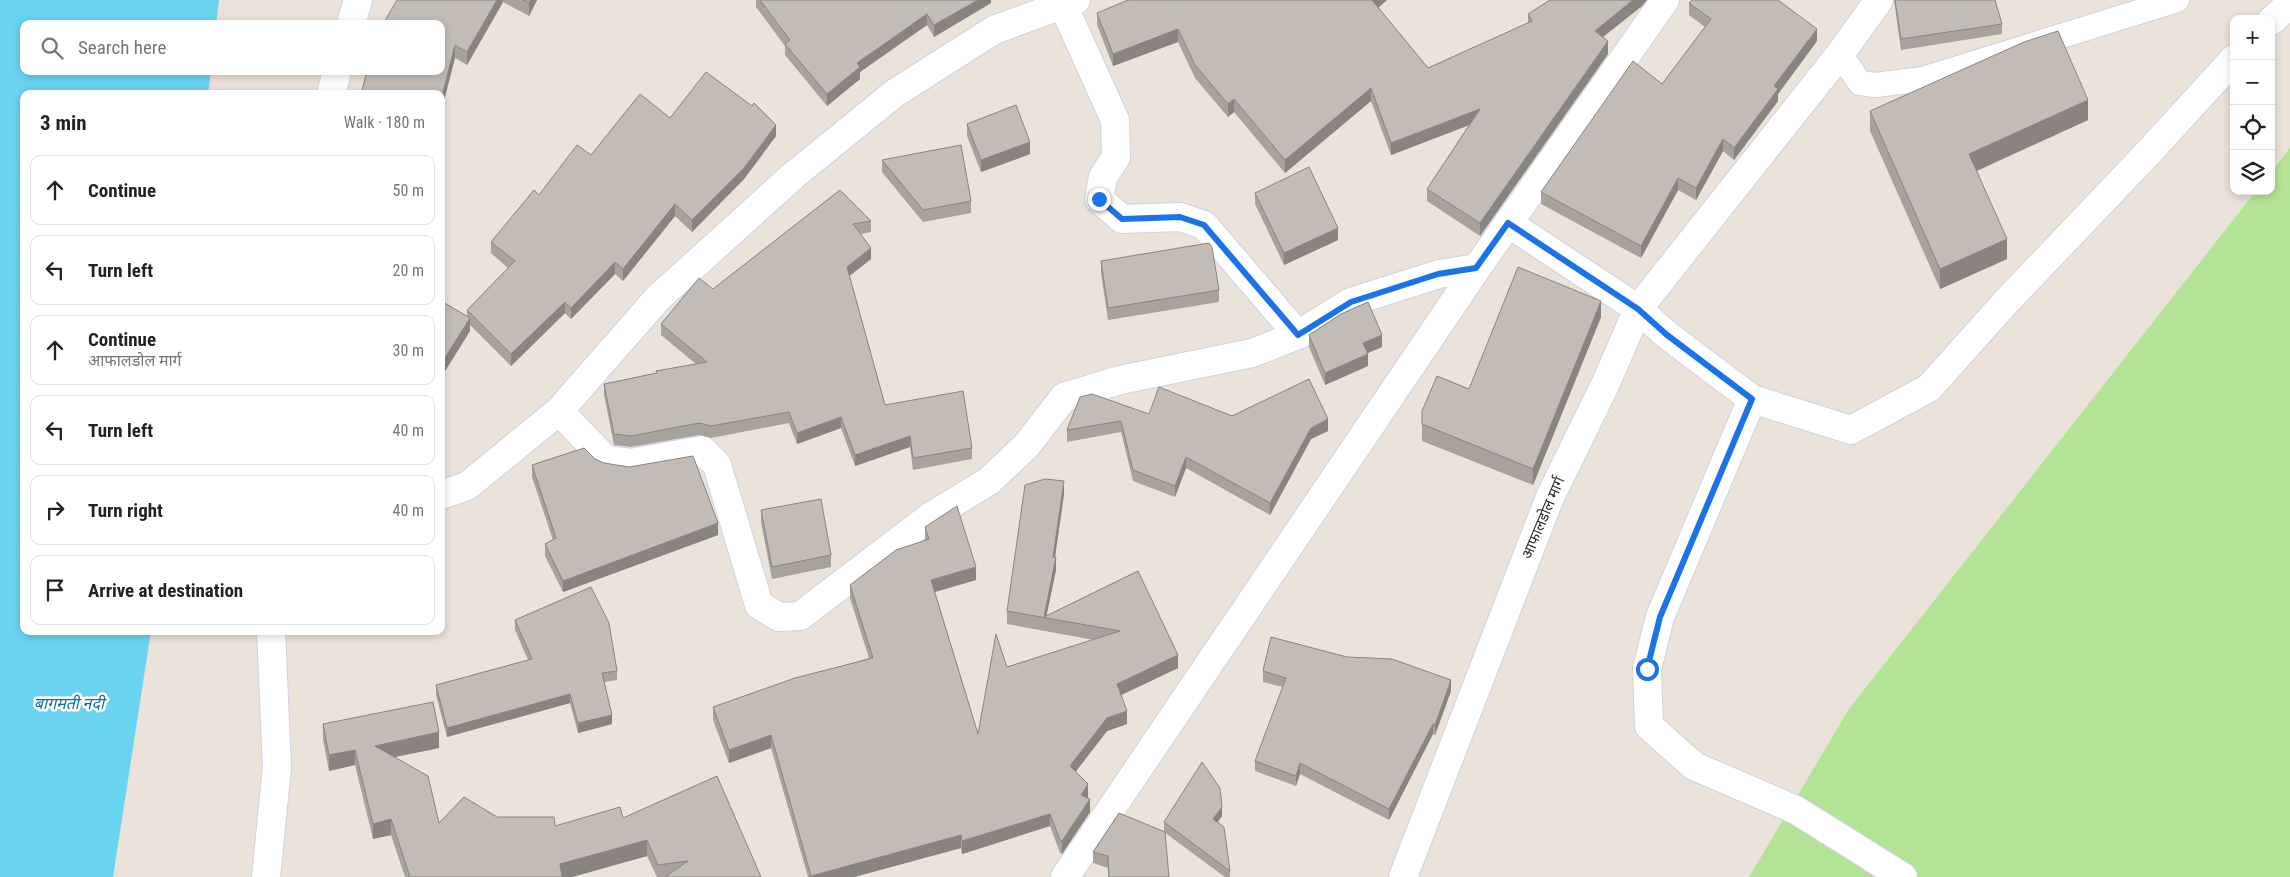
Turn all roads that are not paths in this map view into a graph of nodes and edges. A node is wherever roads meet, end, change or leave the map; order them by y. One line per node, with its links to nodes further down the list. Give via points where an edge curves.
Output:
1 (358, 0): 8 (street)
2 (1665, 0): 13 (street)
3 (1879, 0): 9 (street, आफालडोल मार्ग)
4 (2177, 0): 9 (lane, via 1924,79 1875,85 1860,83)
5 (1070, 3): 16 (street, via 1114,120 1116,157 1103,177 1099,199 1122,219 1180,217 1204,225); 18 (street, via 994,30 887,100 794,175 658,298)
6 (2290, 4): 7 (street)
7 (2275, 17)
8 (352, 20)
9 (1840, 54): 15 (street, आफालडोल मार्ग)
10 (2233, 60): 17 (street, via 1929,388 1851,430)
11 (336, 75): 12 (street)
12 (331, 90)
13 (1508, 223): 14 (street); 15 (street)
14 (1476, 268): 16 (street, via 1438,274 1351,302); 22 (street)
15 (1638, 309): 17 (street); 23 (street, आफालडोल मार्ग, via 1605,385 1550,496)
16 (1298, 335): 18 (street, via 1252,353 1120,380 1064,397 1027,445 989,481 930,517 800,616 779,617 759,605 718,464 702,450 631,463 606,460)
17 (1752, 399): 24 (street, via 1660,617 1647,669 1649,726 1694,766 1796,810)
18 (559, 412): 19 (street, via 467,486)
19 (445, 494)
20 (271, 635): 21 (street, via 277,767)
21 (266, 877)
22 (1065, 877)
23 (1403, 877)
24 (1903, 877)

